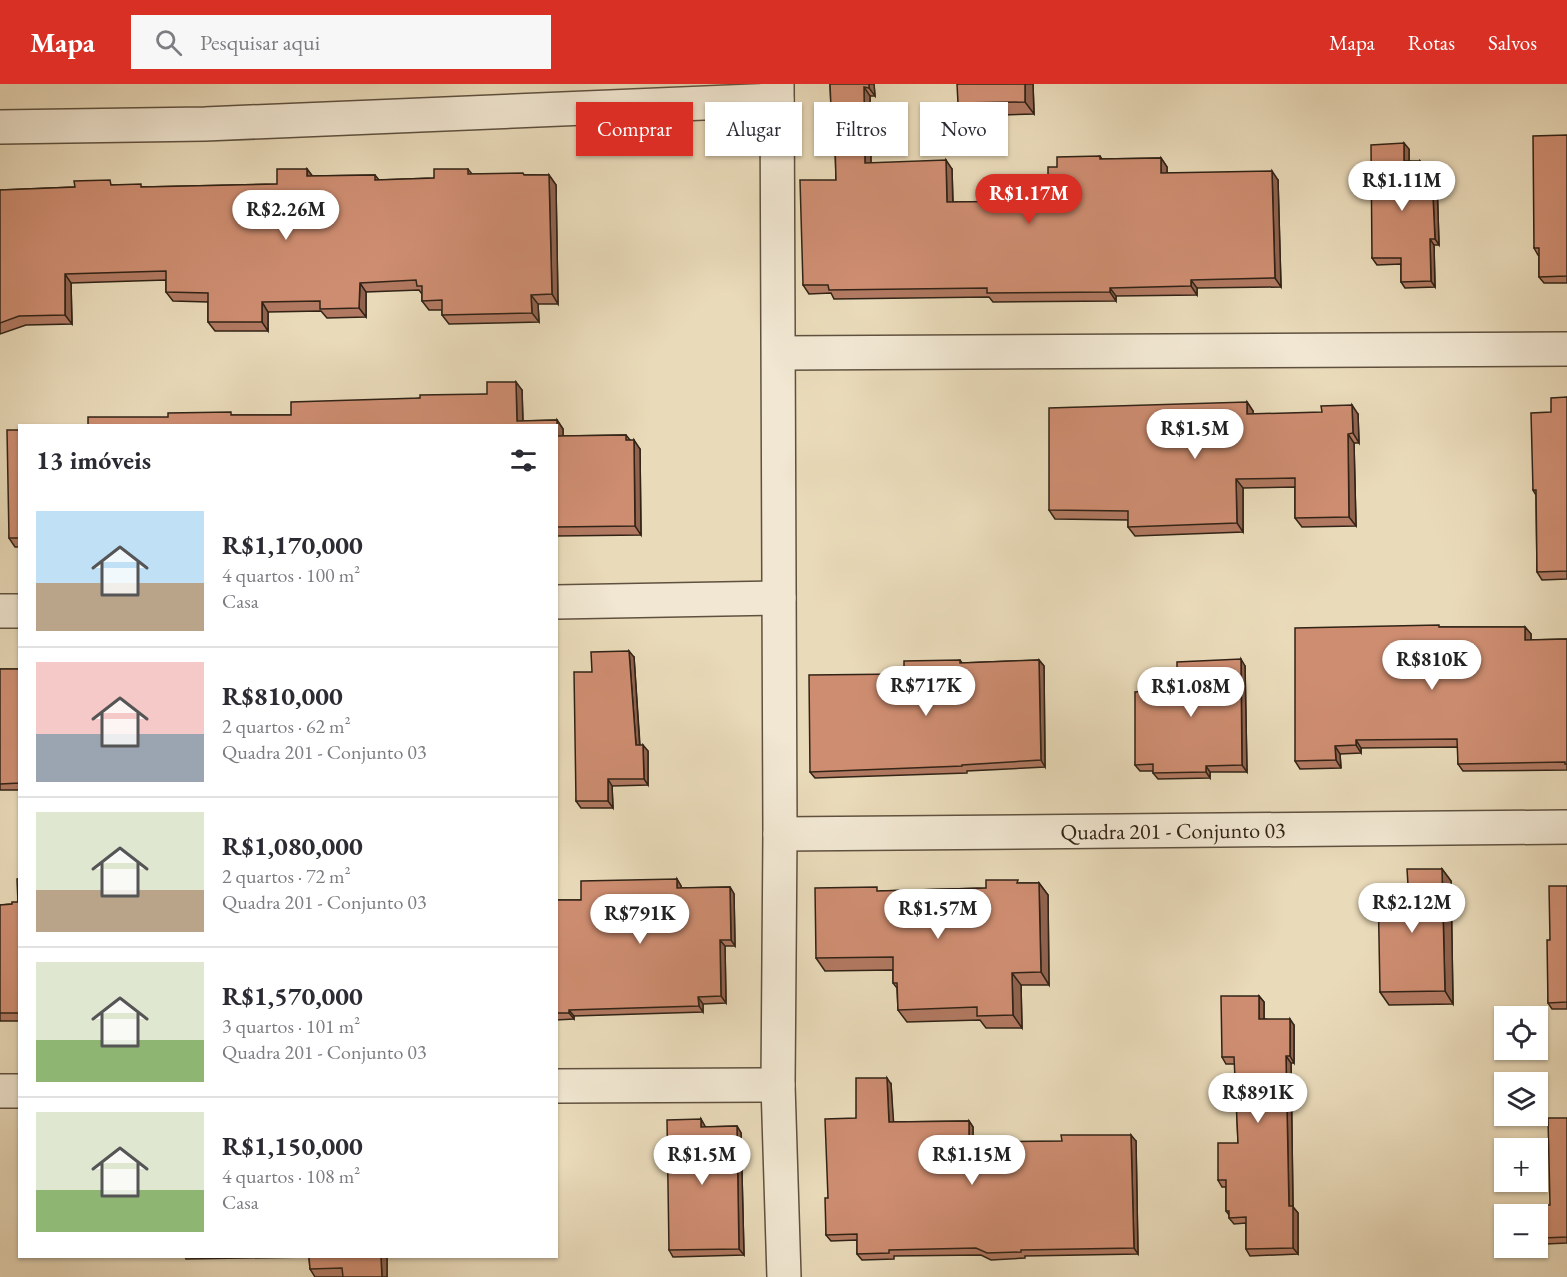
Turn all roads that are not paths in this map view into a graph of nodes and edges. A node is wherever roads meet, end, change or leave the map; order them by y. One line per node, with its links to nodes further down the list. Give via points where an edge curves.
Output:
1 (777, 92): 2 (street, via 205,124); 4 (street)
2 (0, 127)
3 (1567, 349): 4 (street)
4 (779, 353): 5 (street)
5 (779, 598): 6 (street); 10 (street)
6 (558, 602)
7 (0, 611): 8 (street)
8 (18, 611)
9 (1567, 827): 10 (street, Quadra 201 - Conjunto 03)
10 (780, 834): 11 (street)
11 (778, 1085): 12 (street); 15 (street)
12 (558, 1086)
13 (0, 1091): 14 (street)
14 (18, 1091)
15 (784, 1277)

